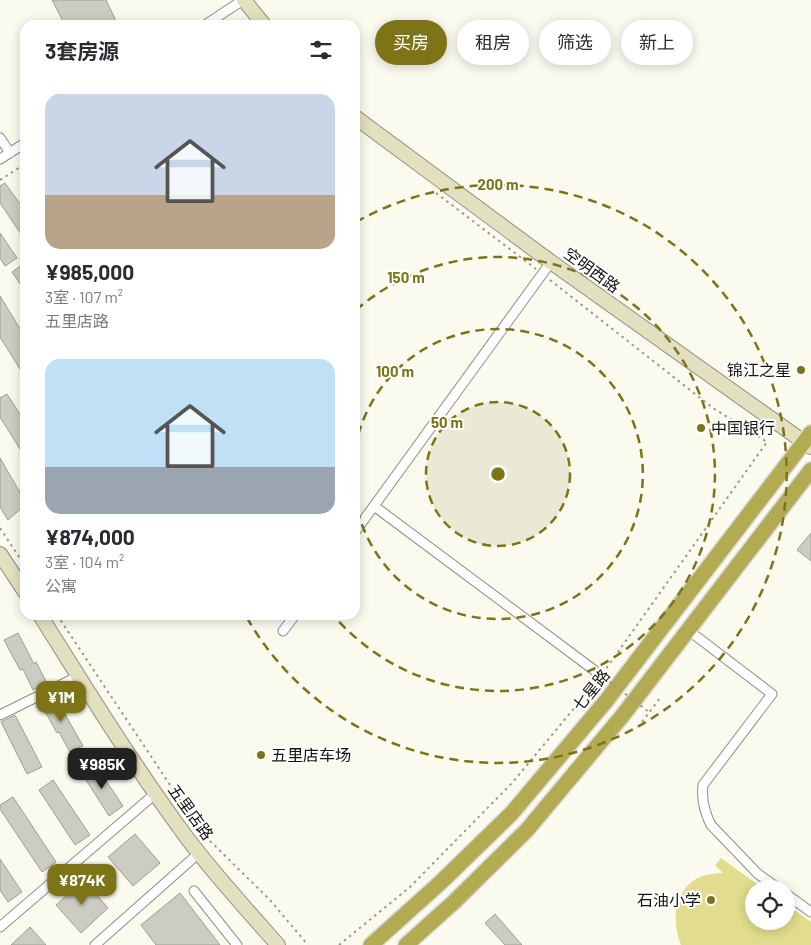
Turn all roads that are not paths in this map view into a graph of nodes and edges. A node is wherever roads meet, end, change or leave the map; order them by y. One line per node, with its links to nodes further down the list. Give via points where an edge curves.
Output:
1 (244, 0): 2 (street); 3 (main road)
2 (213, 20)
3 (260, 20)
4 (360, 121): 9 (main road, 空明西路)
5 (0, 138): 7 (street)
6 (20, 146): 7 (street)
7 (10, 153): 8 (street)
8 (0, 159)
9 (551, 262): 10 (main road, 空明西路); 12 (street)
10 (809, 441): 33 (highway, 七星路, via 606,701 512,813 440,884)
11 (811, 470): 18 (highway)
12 (374, 506): 13 (street); 20 (street)
13 (360, 525)
14 (0, 554): 15 (main road)
15 (20, 584)
16 (43, 620): 21 (main road, 五里店路)
17 (291, 620): 19 (street)
18 (688, 630): 25 (street, via 772,694 703,785 702,797 711,825); 34 (highway, via 623,715 527,830)
19 (283, 631)
20 (598, 673)
21 (79, 676): 22 (street); 23 (main road, 五里店路)
22 (0, 715)
23 (156, 793): 24 (main road, 五里店路); 29 (street)
24 (199, 852): 30 (street); 32 (main road, 五里店路)
25 (766, 880)
26 (194, 891): 31 (street)
27 (795, 900): 28 (street)
28 (811, 912)
29 (0, 927)
30 (96, 945)
31 (237, 945)
32 (278, 945)
33 (370, 945)
34 (406, 945)

